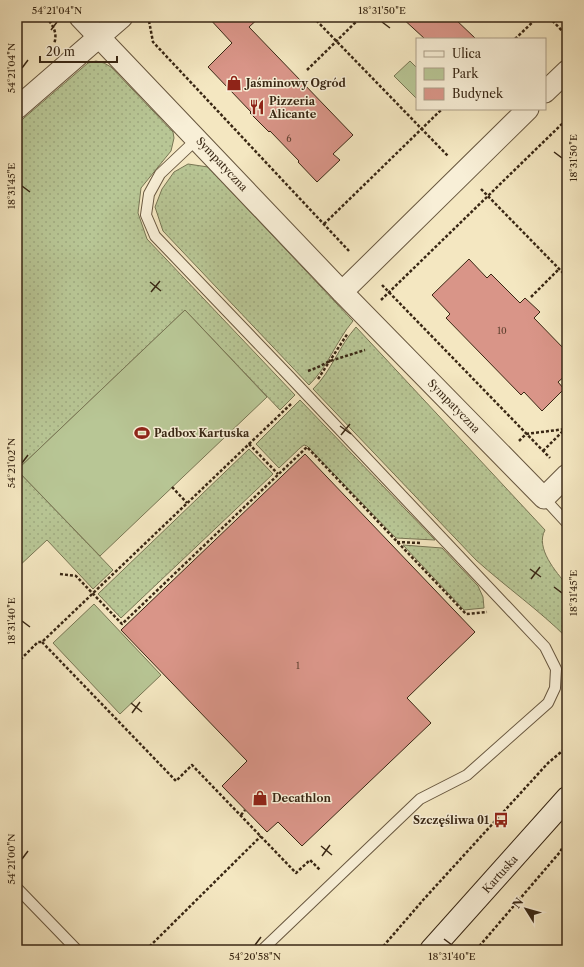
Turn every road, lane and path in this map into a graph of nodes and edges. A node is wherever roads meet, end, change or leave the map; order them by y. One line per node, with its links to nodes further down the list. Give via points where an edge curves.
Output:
1 (46, 17): 13 (path, via 53,25 56,38)
2 (80, 17): 10 (street, Sympatyczna)
3 (122, 17): 10 (street)
4 (153, 17): 25 (path, via 149,21 153,42)
5 (313, 17): 12 (path)
6 (361, 17): 12 (path)
7 (538, 17): 11 (path)
8 (549, 17): 9 (path)
9 (567, 36)
10 (100, 37): 17 (street); 22 (street, Sympatyczna)
11 (516, 38)
12 (337, 41): 14 (path); 21 (path)
13 (54, 46)
14 (307, 70)
15 (567, 71): 16 (street)
16 (546, 91)
17 (17, 108)
18 (441, 110): 21 (path)
19 (527, 110): 23 (street)
20 (567, 119): 24 (path)
21 (422, 129): 23 (path); 25 (path)
22 (197, 138): 32 (street, Sympatyczna); 37 (lane, via 160,174 149,194 146,215 155,236)
23 (464, 172): 24 (path); 26 (street)
24 (488, 196): 27 (path); 31 (path)
25 (324, 224): 26 (path)
26 (366, 269): 31 (path); 32 (street)
27 (559, 269): 29 (path); 33 (path)
28 (567, 270): 29 (path)
29 (563, 274): 30 (path)
30 (567, 277)
31 (389, 291): 34 (path); 41 (path)
32 (342, 292): 34 (street, Sympatyczna)
33 (531, 298)
34 (366, 316): 35 (street, Sympatyczna); 36 (path, via 351,330)
35 (399, 350): 36 (path, via 370,349); 44 (street, Sympatyczna)
36 (330, 361): 37 (path); 38 (path)
37 (290, 377): 64 (lane, via 545,647 556,669 555,688 548,703 467,775 420,799)
38 (318, 380)
39 (283, 412): 42 (path)
40 (566, 428): 41 (path); 43 (path)
41 (526, 434): 43 (path); 44 (path)
42 (250, 444): 45 (path); 49 (path)
43 (543, 451): 46 (path)
44 (503, 456): 48 (street, Sympatyczna)
45 (278, 474): 51 (path, via 307,447); 54 (path, via 122,624)
46 (567, 475): 48 (street)
47 (172, 487): 49 (path)
48 (544, 498): 50 (lane)
49 (187, 503): 54 (path)
50 (567, 523)
51 (397, 542): 52 (path); 55 (path, via 466,614)
52 (424, 543)
53 (60, 574): 54 (path, via 76,576)
54 (92, 594): 56 (path)
55 (485, 613)
56 (42, 642): 57 (path, via 38,642); 61 (path, via 176,781 192,765)
57 (17, 663)
58 (567, 747): 69 (path, via 548,763)
59 (567, 798): 70 (street, Kartuska)
60 (245, 810): 61 (path)
61 (241, 815): 62 (path)
62 (261, 836): 64 (path, via 296,874 310,860); 67 (path)
63 (567, 840): 71 (path, via 560,852)
64 (332, 883): 68 (lane)
65 (17, 888): 66 (lane)
66 (77, 950)
67 (146, 950)
68 (262, 950)
69 (380, 950)
70 (431, 950)
71 (476, 950)

